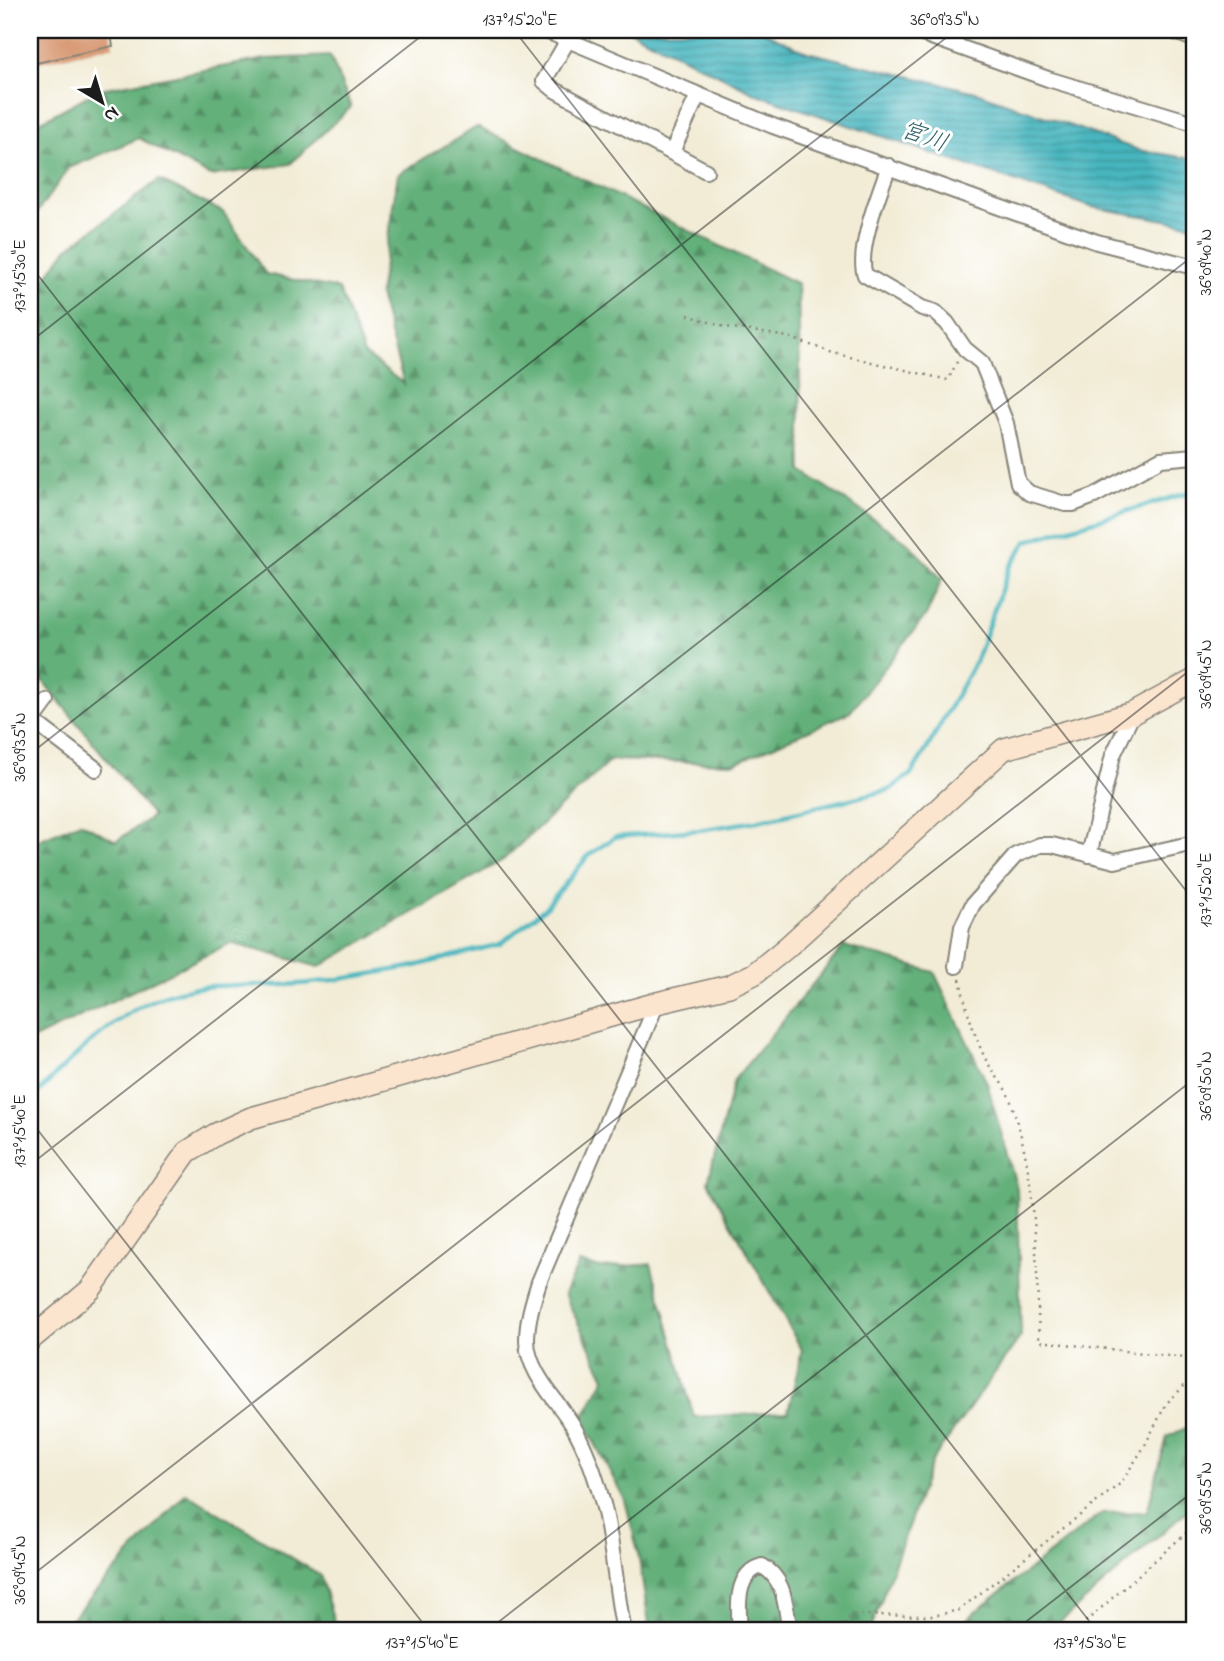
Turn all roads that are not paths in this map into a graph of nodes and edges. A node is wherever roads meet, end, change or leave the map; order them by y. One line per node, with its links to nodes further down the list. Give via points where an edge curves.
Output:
1 (544, 30): 5 (street)
2 (912, 30): 7 (street, via 1048,79)
3 (1170, 30): 4 (street)
4 (1194, 39)
5 (568, 40): 6 (street); 8 (street, via 544,81)
6 (698, 95): 8 (street); 9 (street)
7 (1194, 123)
8 (672, 152): 10 (street)
9 (889, 166): 11 (street, via 1085,238); 12 (street, via 872,219 864,275 935,312 985,368 1006,423 1018,483 1029,493 1073,504 1161,459)
10 (706, 171)
11 (1194, 267)
12 (1194, 456)
13 (1194, 680): 15 (street)
14 (47, 701): 16 (street)
15 (1133, 713): 19 (street, via 1114,755); 21 (street, via 1004,748 754,974 729,986)
16 (30, 724): 17 (street, via 41,727)
17 (96, 769)
18 (1194, 843): 19 (street, via 1115,861)
19 (1089, 855): 20 (street, via 1040,845 1016,855 973,904 962,927)
20 (956, 966)
21 (657, 1003): 22 (street, via 251,1118 216,1134 178,1162 90,1290); 23 (street, via 539,1282 527,1341 530,1356 588,1458 608,1526)
22 (30, 1340)
23 (624, 1631)
24 (740, 1631): 25 (street, via 743,1578 762,1566 780,1582)
25 (790, 1631)

